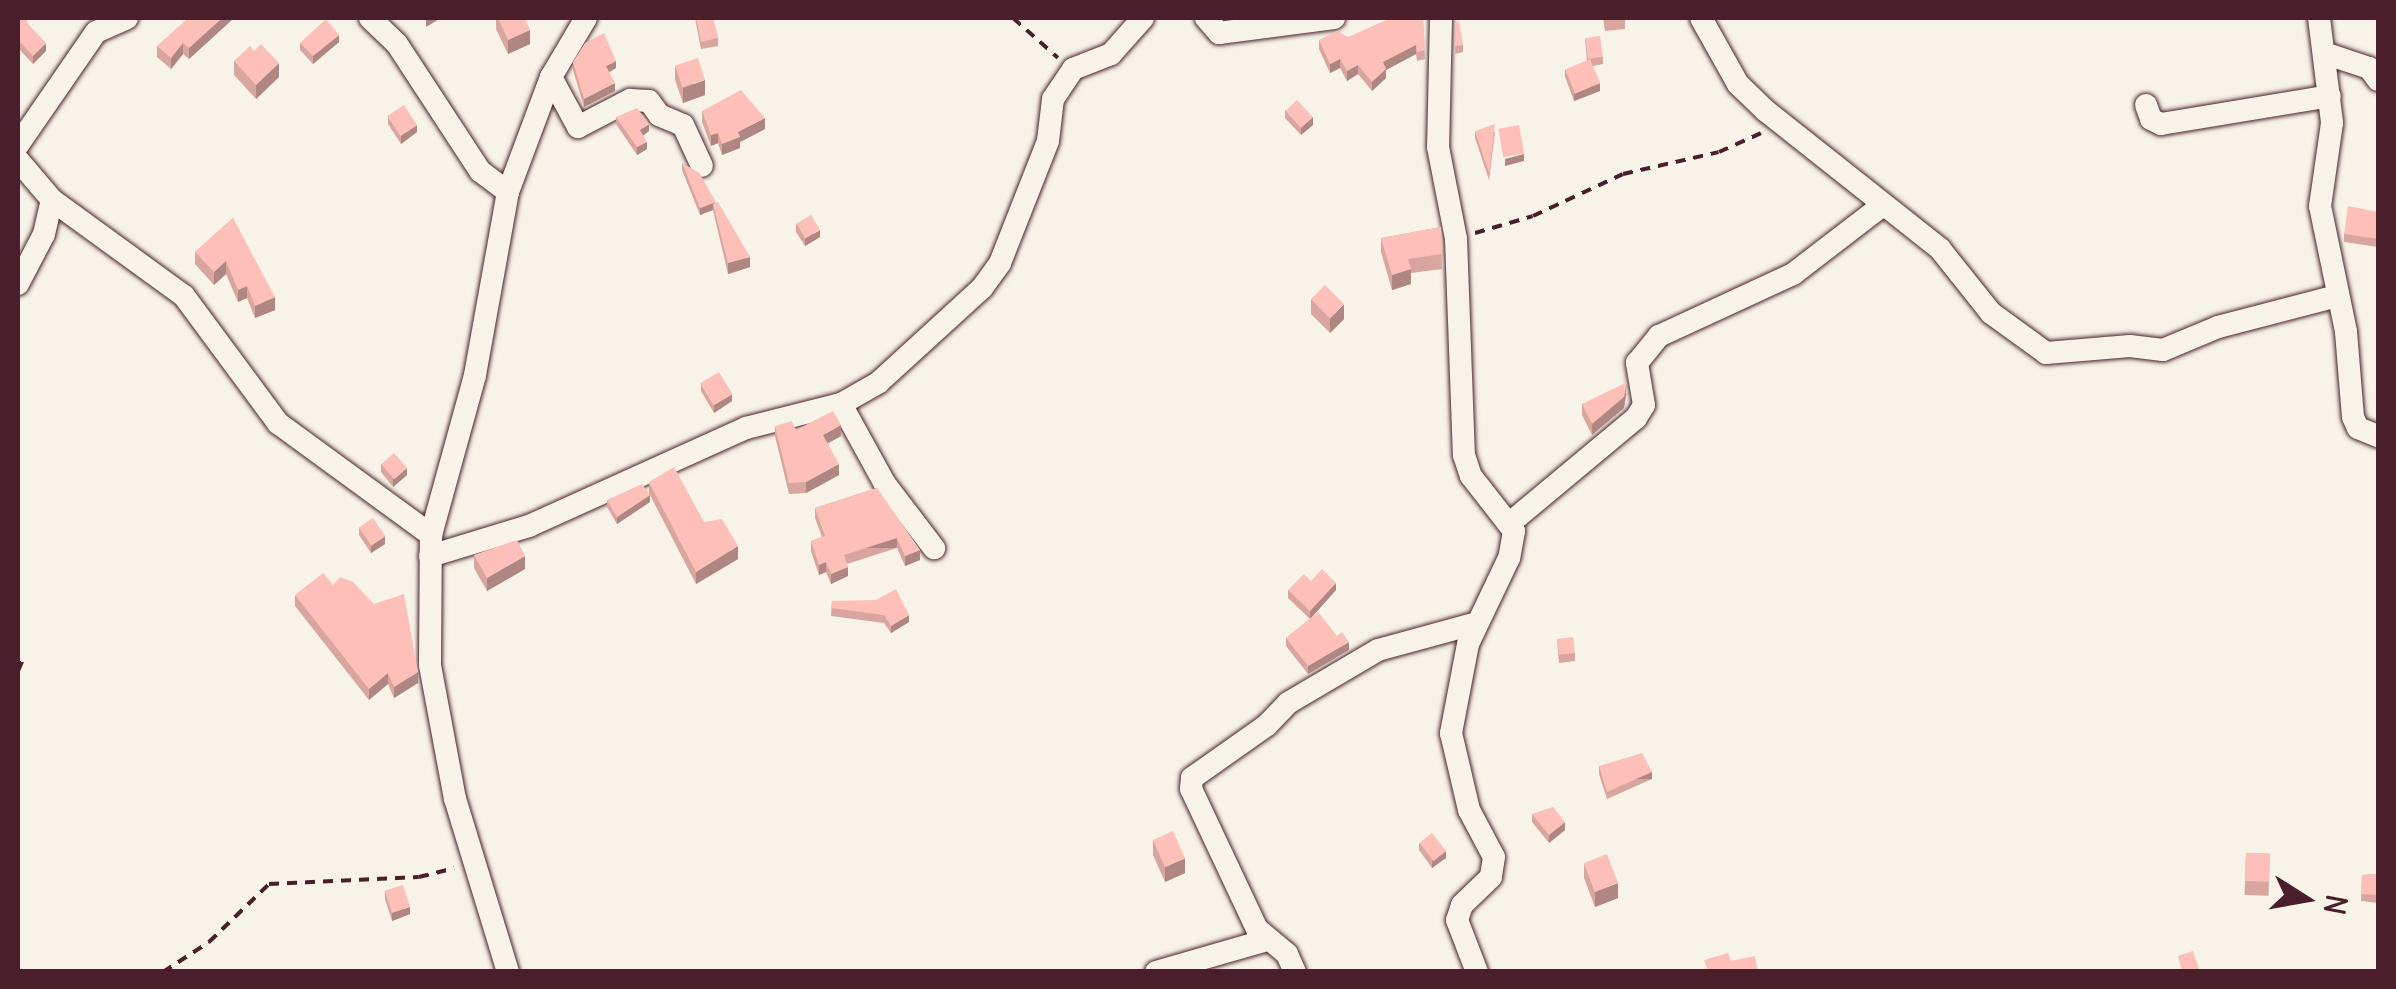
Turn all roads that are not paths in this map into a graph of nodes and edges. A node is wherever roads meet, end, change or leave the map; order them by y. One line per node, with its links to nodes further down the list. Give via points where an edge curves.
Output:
1 (127, 18): 15 (street, via 96,32)
2 (370, 18): 18 (street, via 397,44 480,171)
3 (586, 18): 11 (street)
4 (1143, 18): 23 (street, via 1111,54 1073,68 1053,99 1051,131 1000,263 982,288 878,383)
5 (1206, 18): 6 (street, via 1219,33)
6 (1334, 18)
7 (1441, 18): 25 (street, via 1438,147 1456,238 1464,455 1470,476)
8 (1700, 18): 20 (street, via 1738,84)
9 (2319, 18): 10 (street)
10 (2324, 52): 12 (street, via 2369,68); 13 (street)
11 (551, 77): 17 (street, via 578,127 630,100 649,101 659,115 683,125); 18 (street)
12 (2378, 80)
13 (2330, 96): 14 (street, via 2161,124); 22 (street, via 2320,206)
14 (2146, 105)
15 (18, 145)
16 (18, 160): 19 (street)
17 (702, 166)
18 (508, 192): 26 (street, via 475,375)
19 (52, 200): 21 (street, via 44,234); 26 (street, via 184,296 278,423)
20 (1883, 205): 22 (street, via 1951,259 1991,313 2046,353 2164,350 2218,327); 25 (street, via 1794,274 1658,336 1638,364 1644,405 1636,418)
21 (18, 284)
22 (2337, 296): 24 (street, via 2353,417 2358,428)
23 (841, 404): 26 (street, via 746,428 529,526); 27 (street, via 885,484)
24 (2378, 436)
25 (1510, 524): 28 (street, via 1509,558)
26 (430, 545): 30 (street, via 430,665 473,861)
27 (934, 548)
28 (1477, 623): 29 (street, via 1378,650 1288,703 1268,726 1192,778 1191,789); 33 (street, via 1456,681 1451,733 1468,810 1494,856 1491,877 1462,905 1457,920)
29 (1267, 940): 31 (street); 32 (street, via 1288,954)
30 (508, 972)
31 (1156, 972)
32 (1294, 972)
33 (1477, 972)

